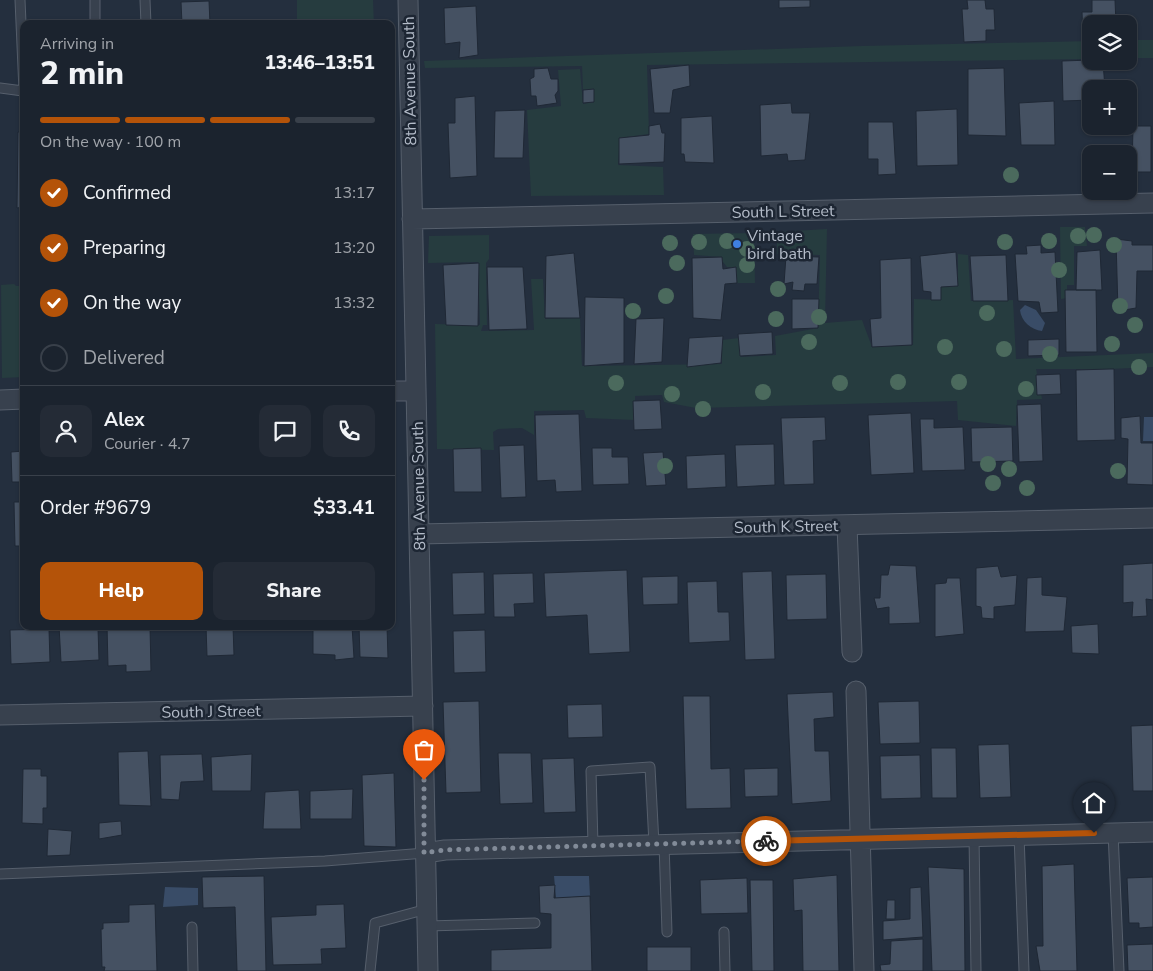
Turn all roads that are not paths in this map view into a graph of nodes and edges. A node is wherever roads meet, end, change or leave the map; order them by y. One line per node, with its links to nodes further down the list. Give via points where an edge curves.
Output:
1 (20, 0): 5 (lane)
2 (95, 0): 6 (lane)
3 (145, 0): 7 (lane)
4 (408, 0): 11 (street, 8th Avenue South)
5 (21, 20)
6 (95, 20)
7 (146, 20)
8 (0, 88): 9 (lane)
9 (20, 91)
10 (1153, 203): 11 (street, South L Street)
11 (412, 219): 13 (street, 8th Avenue South)
12 (395, 391): 13 (street)
13 (416, 391): 18 (street, 8th Avenue South)
14 (20, 399): 15 (street)
15 (0, 400)
16 (1153, 518): 17 (street, South K Street)
17 (847, 525): 18 (street, South K Street); 19 (street)
18 (419, 534): 21 (street, 8th Avenue South)
19 (852, 652)
20 (856, 691): 27 (street)
21 (423, 706): 22 (street, South J Street); 30 (street, 8th Avenue South)
22 (0, 715)
23 (1113, 832): 24 (street); 25 (street); 44 (lane)
24 (1153, 832)
25 (1019, 835): 26 (street); 43 (lane)
26 (974, 836): 27 (street); 42 (lane)
27 (860, 839): 28 (street); 41 (street)
28 (659, 844): 29 (street); 29 (lane, via 650,767 591,771); 35 (lane)
29 (593, 845): 30 (street)
30 (424, 853): 31 (lane, via 325,861); 32 (street, 8th Avenue South)
31 (0, 874)
32 (427, 918): 33 (lane); 38 (lane, via 375,923); 39 (street, 8th Avenue South)
33 (535, 923)
34 (192, 927): 37 (lane)
35 (667, 932)
36 (724, 932): 40 (lane)
37 (193, 971)
38 (370, 971)
39 (428, 971)
40 (725, 971)
41 (864, 971)
42 (976, 971)
43 (1024, 971)
44 (1119, 971)

